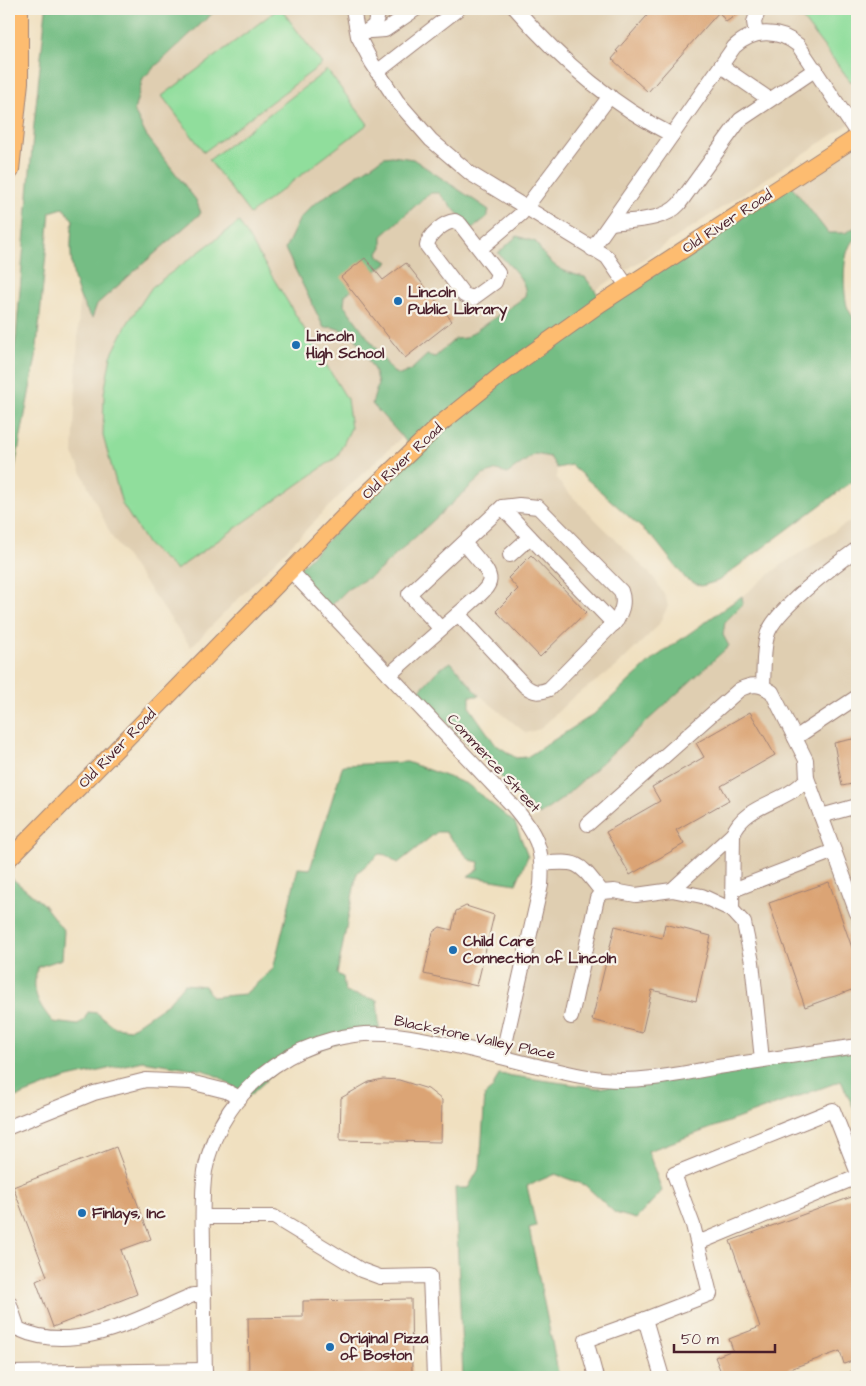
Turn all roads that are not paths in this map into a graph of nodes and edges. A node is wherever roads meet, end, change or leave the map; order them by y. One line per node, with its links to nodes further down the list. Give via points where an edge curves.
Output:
1 (18, 9): 17 (highway, via 18,82)
2 (353, 9): 8 (street)
3 (380, 9): 8 (street, via 376,22)
4 (416, 9): 8 (street, via 385,30)
5 (458, 9): 12 (street)
6 (516, 9): 13 (street, via 562,56)
7 (759, 9): 9 (street, via 754,22)
8 (364, 33): 12 (street)
9 (756, 34): 10 (street, via 739,43); 11 (street, via 768,32 788,37 802,49)
10 (721, 66): 14 (street); 15 (street)
11 (816, 69): 14 (street); 16 (street)
12 (378, 72): 18 (street, via 408,114 444,152)
13 (610, 96): 15 (street); 18 (street)
14 (769, 100): 19 (street, via 734,125 672,211 661,216)
15 (672, 135): 19 (street)
16 (857, 135): 22 (main road, Old River Road)
17 (9, 170)
18 (525, 209): 20 (street); 21 (street)
19 (611, 223): 21 (street)
20 (480, 249): 20 (street, via 455,221 430,237 427,243 464,295 470,298 476,297 498,276)
21 (592, 249): 22 (street, via 610,261)
22 (628, 286): 28 (main road, Old River Road, via 527,355 446,419 399,461)
23 (502, 507): 24 (street); 25 (street); 30 (street, via 538,507 621,591 622,612)
24 (530, 536): 27 (street); 30 (street)
25 (464, 543): 29 (street, via 490,574 491,583); 31 (street, via 409,594)
26 (857, 549): 33 (street, via 826,572 777,618 767,634)
27 (510, 555)
28 (291, 571): 32 (street, Commerce Street); 42 (main road, Old River Road)
29 (458, 614): 30 (street, via 532,692 549,688); 31 (street)
30 (614, 624)
31 (441, 629): 32 (street)
32 (390, 675): 43 (street, Commerce Street, via 524,819 538,842)
33 (763, 685): 35 (street, via 772,692); 39 (street, via 748,685 739,690)
34 (857, 696): 35 (street)
35 (795, 738): 36 (street, via 806,760)
36 (807, 778): 38 (street); 40 (street, via 799,790 750,814 737,824)
37 (857, 806): 38 (street)
38 (821, 816): 41 (street)
39 (588, 824)
40 (733, 834): 44 (street); 45 (street)
41 (834, 851): 45 (street); 48 (street)
42 (9, 859)
43 (542, 864): 46 (street, via 569,862 582,867); 51 (street, Commerce Street, via 539,899)
44 (672, 890): 46 (street, via 636,895); 47 (street, via 702,896)
45 (733, 890): 47 (street)
46 (602, 892): 49 (street, via 597,898)
47 (732, 910): 52 (street, via 744,922 752,962)
48 (857, 913)
49 (571, 1017)
50 (857, 1046): 52 (street, Blackstone Valley Place)
51 (502, 1057): 52 (street, Blackstone Valley Place, via 578,1076 616,1080); 53 (street, Blackstone Valley Place, via 396,1035 348,1035 324,1040 290,1055 268,1070)
52 (762, 1060)
53 (240, 1098): 54 (street, via 190,1082 146,1080 94,1093); 57 (street, Blackstone Valley Place, via 225,1119 210,1152 204,1183)
54 (9, 1127)
55 (857, 1171): 58 (street, via 833,1110 674,1174)
56 (857, 1177): 58 (street)
57 (203, 1217): 59 (street, Blackstone Valley Place); 64 (street, via 274,1217 361,1270 380,1277 430,1276)
58 (698, 1243): 61 (street, via 710,1294)
59 (204, 1295): 60 (street, via 193,1295 98,1334 73,1338 32,1335 18,1329); 63 (street, Blackstone Valley Place)
60 (9, 1302)
61 (645, 1319): 65 (street, via 586,1340); 66 (street)
62 (9, 1373): 63 (street)
63 (205, 1374)
64 (434, 1377)
65 (596, 1377)
66 (662, 1377)

